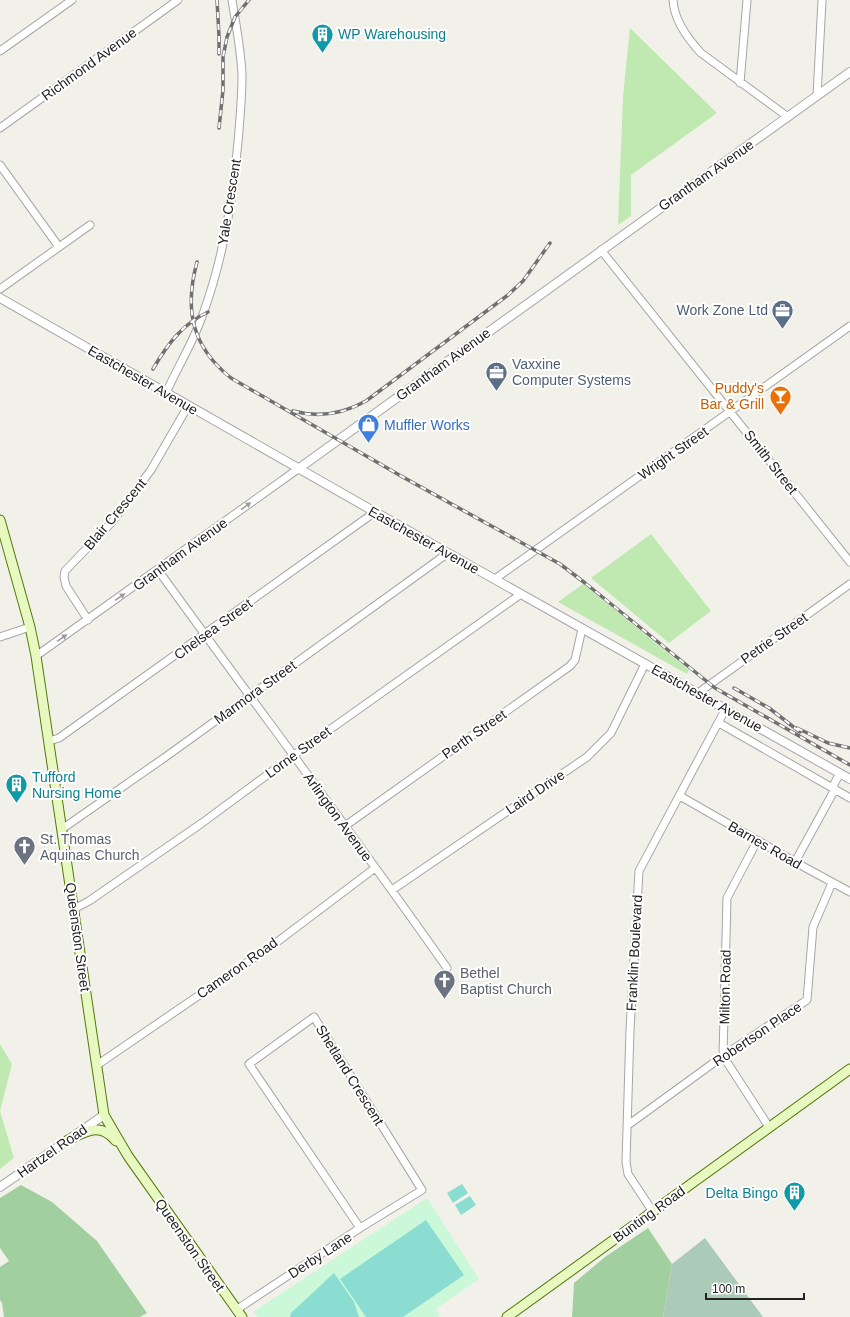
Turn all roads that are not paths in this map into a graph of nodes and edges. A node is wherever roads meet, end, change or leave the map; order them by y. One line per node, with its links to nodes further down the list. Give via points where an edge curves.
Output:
1 (72, 0): 7 (street)
2 (178, 0): 12 (street, Richmond Avenue)
3 (232, 0): 20 (street, Yale Crescent, via 242,75 234,186 219,260 204,314)
4 (673, 0): 9 (street, via 680,24 692,43)
5 (747, 0): 9 (street)
6 (822, 0): 10 (street)
7 (0, 51)
8 (850, 72): 10 (street, Grantham Avenue)
9 (740, 83): 11 (street)
10 (817, 96): 11 (street, Grantham Avenue)
11 (788, 117): 16 (street, Grantham Avenue)
12 (0, 128)
13 (0, 166): 15 (street)
14 (90, 225): 15 (street)
15 (59, 248): 17 (street)
16 (601, 250): 22 (street, Smith Street); 23 (street, Grantham Avenue)
17 (0, 289)
18 (0, 298): 20 (street, Eastchester Avenue)
19 (850, 326): 22 (street, Wright Street)
20 (166, 393): 21 (street, Eastchester Avenue)
21 (188, 406): 23 (street, Eastchester Avenue); 32 (street, Blair Crescent, via 151,470 112,522 65,571 66,586)
22 (731, 412): 27 (street, Smith Street); 29 (street, Wright Street)
23 (298, 469): 24 (street, Eastchester Avenue); 28 (street, Grantham Avenue, one-way to 23)
24 (375, 512): 26 (street, Eastchester Avenue); 35 (street, Chelsea Street)
25 (0, 520): 33 (main road, Queenston Street)
26 (448, 553): 29 (street, Eastchester Avenue); 40 (street, Marmora Street)
27 (850, 562)
28 (158, 570): 32 (street, Grantham Avenue, one-way to 28); 35 (street, Arlington Avenue)
29 (495, 579): 31 (street, Eastchester Avenue)
30 (850, 584): 39 (street, Petrie Street)
31 (521, 594): 34 (street, Eastchester Avenue); 44 (street, Lorne Street)
32 (88, 620): 37 (street, Grantham Avenue, one-way to 32)
33 (30, 627): 36 (street); 37 (main road, Queenston Street)
34 (582, 629): 38 (street, Eastchester Avenue); 50 (street, Perth Street, via 575,660 570,666)
35 (204, 635): 40 (street, Arlington Avenue); 43 (street, Chelsea Street, via 59,738)
36 (0, 637)
37 (36, 656): 43 (main road, Queenston Street)
38 (645, 664): 39 (street, Eastchester Avenue); 56 (street, Laird Drive, via 611,733 587,757)
39 (698, 693): 41 (street, Eastchester Avenue)
40 (249, 696): 44 (street, Arlington Avenue); 51 (street, Marmora Street)
41 (726, 708): 42 (street, Franklin Boulevard); 45 (street, Eastchester Avenue)
42 (719, 723): 47 (street, Eastchester Avenue); 48 (street, Franklin Boulevard)
43 (49, 741): 51 (main road, Queenston Street)
44 (294, 755): 50 (street, Arlington Avenue); 58 (street, Lorne Street, via 202,823)
45 (840, 774): 46 (street, Eastchester Avenue); 47 (street)
46 (850, 779)
47 (834, 789): 49 (street, Eastchester Avenue); 53 (street)
48 (680, 796): 52 (street, Barnes Road); 64 (street, Franklin Boulevard, via 639,871 630,1030)
49 (850, 798)
50 (345, 826): 54 (street, Arlington Avenue)
51 (62, 829): 58 (main road, Queenston Street)
52 (757, 841): 53 (street, Barnes Road); 60 (street, Milton Road, via 726,898)
53 (795, 862): 55 (street, Barnes Road)
54 (375, 868): 56 (street, Arlington Avenue); 61 (street, Cameron Road, via 277,942)
55 (832, 882): 57 (street, Barnes Road); 60 (street, Robertson Place, via 813,927 807,1000)
56 (392, 890): 59 (street, Arlington Avenue)
57 (850, 892)
58 (74, 909): 61 (main road, Queenston Street)
59 (447, 968)
60 (724, 1056): 64 (street, Robertson Place); 65 (street)
61 (97, 1065): 63 (main road, Queenston Street)
62 (850, 1069): 65 (main road, Bunting Road)
63 (104, 1115): 66 (street, Hartzel Road); 67 (main road, Queenston Street)
64 (628, 1125): 70 (street, Franklin Boulevard, via 628,1174)
65 (769, 1127): 70 (main road, Bunting Road)
66 (68, 1140): 67 (main road, via 97,1129 111,1136); 68 (street, Hartzel Road)
67 (128, 1156): 72 (main road, Queenston Street)
68 (0, 1187)
69 (405, 1200): 71 (street, Derby Lane); 71 (street, Shetland Crescent, via 422,1190 314,1017 249,1064)
70 (653, 1212): 73 (main road, Bunting Road)
71 (360, 1228): 72 (street, Derby Lane)
72 (239, 1314)
73 (513, 1316)

